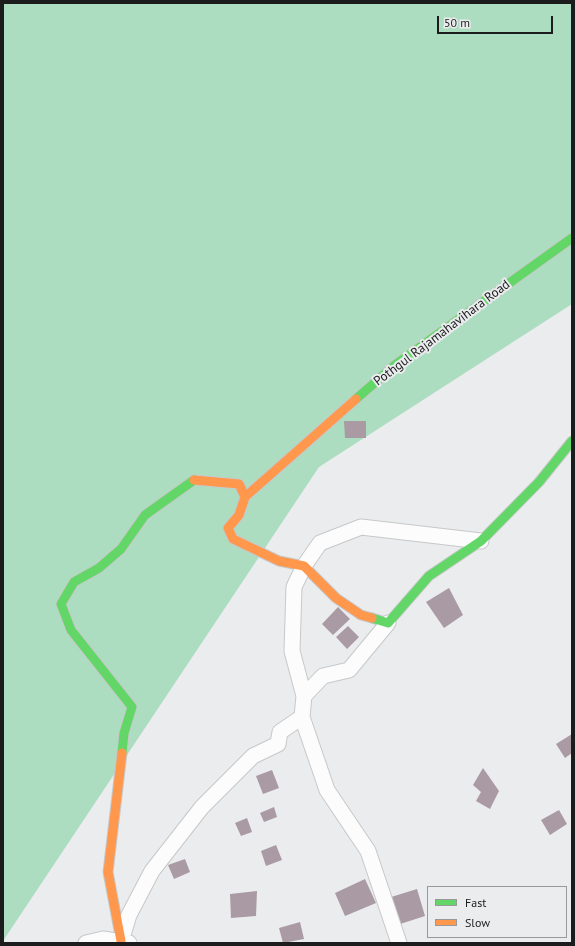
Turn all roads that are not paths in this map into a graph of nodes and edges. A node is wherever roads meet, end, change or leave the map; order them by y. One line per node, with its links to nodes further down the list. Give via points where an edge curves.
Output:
1 (572, 238): 3 (street, Pothgul Rajamahavihara Road, via 395,365)
2 (572, 441): 4 (street, via 539,482)
3 (245, 497): 5 (street, via 240,515 228,528 233,539 279,561); 9 (street, via 239,484 192,480 145,515 120,549 99,568 74,582 61,604 71,630 132,706 124,733 108,872)
4 (481, 541): 5 (street, via 361,527 320,543); 6 (street, via 429,576)
5 (304, 566): 6 (street, via 336,598 361,615); 7 (street, via 294,587 292,651)
6 (388, 623): 7 (street, via 349,670 323,676)
7 (304, 696): 8 (street)
8 (302, 717): 9 (street, via 280,732 278,744 253,756 202,807 152,871 129,915); 11 (street, via 327,790 368,851)
9 (125, 942): 10 (street, via 103,939)
10 (86, 943)
11 (399, 943)

